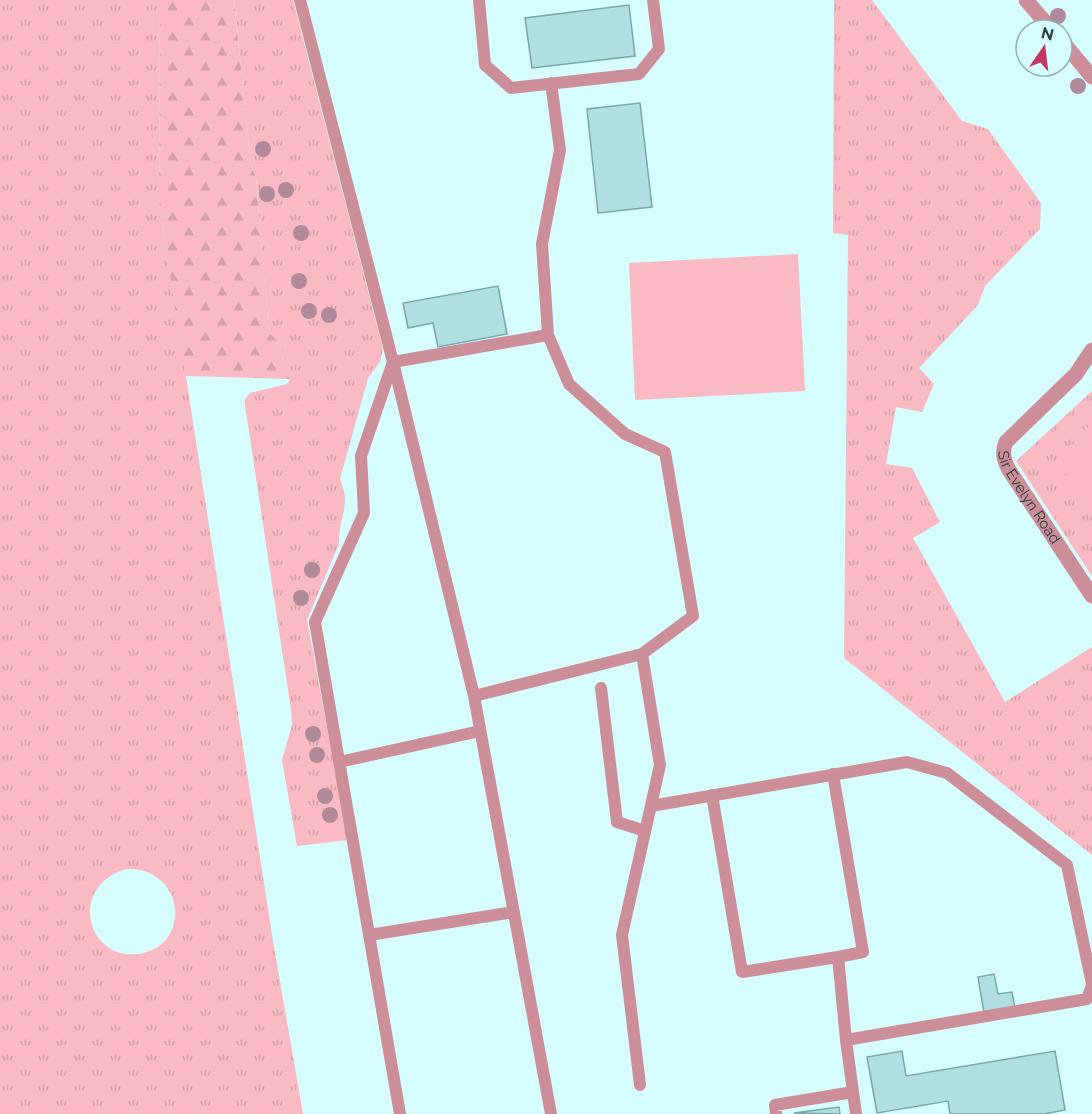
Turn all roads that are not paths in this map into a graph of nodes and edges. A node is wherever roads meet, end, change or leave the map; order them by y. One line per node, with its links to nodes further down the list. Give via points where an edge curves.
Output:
1 (300, 0): 11 (lane)
2 (478, 0): 8 (lane, via 485,65 511,88)
3 (653, 0): 8 (lane, via 659,49 639,74)
4 (1026, 0): 5 (street)
5 (1042, 18)
6 (1074, 55): 7 (street)
7 (1092, 77)
8 (551, 83): 9 (lane, via 560,150 542,244)
9 (548, 335): 11 (lane); 13 (lane, via 569,384 624,434 665,452 693,616)
10 (1092, 350): 12 (street, Sir Evelyn Road, via 1076,374 1006,442 1003,451 1009,470)
11 (393, 362): 15 (lane); 17 (lane, via 361,456 364,513 315,622)
12 (1092, 596)
13 (642, 654): 15 (lane); 20 (lane, via 660,765)
14 (601, 688): 21 (lane, via 617,822)
15 (474, 696): 16 (lane)
16 (480, 731): 17 (lane); 22 (lane)
17 (339, 762): 23 (lane)
18 (833, 774): 19 (lane); 24 (lane, via 863,952); 25 (lane, via 907,762 947,773 1067,865)
19 (712, 795): 20 (lane); 24 (lane, via 742,972)
20 (651, 806): 21 (lane)
21 (645, 831): 27 (lane, via 622,935)
22 (514, 912): 23 (lane); 30 (lane)
23 (369, 934): 29 (lane)
24 (838, 957): 26 (lane)
25 (1092, 985): 26 (lane, via 1087,999)
26 (846, 1040): 28 (lane)
27 (640, 1085)
28 (853, 1092): 31 (lane, via 775,1105); 32 (lane)
29 (400, 1114)
30 (551, 1114)
31 (776, 1114)
32 (856, 1114)

